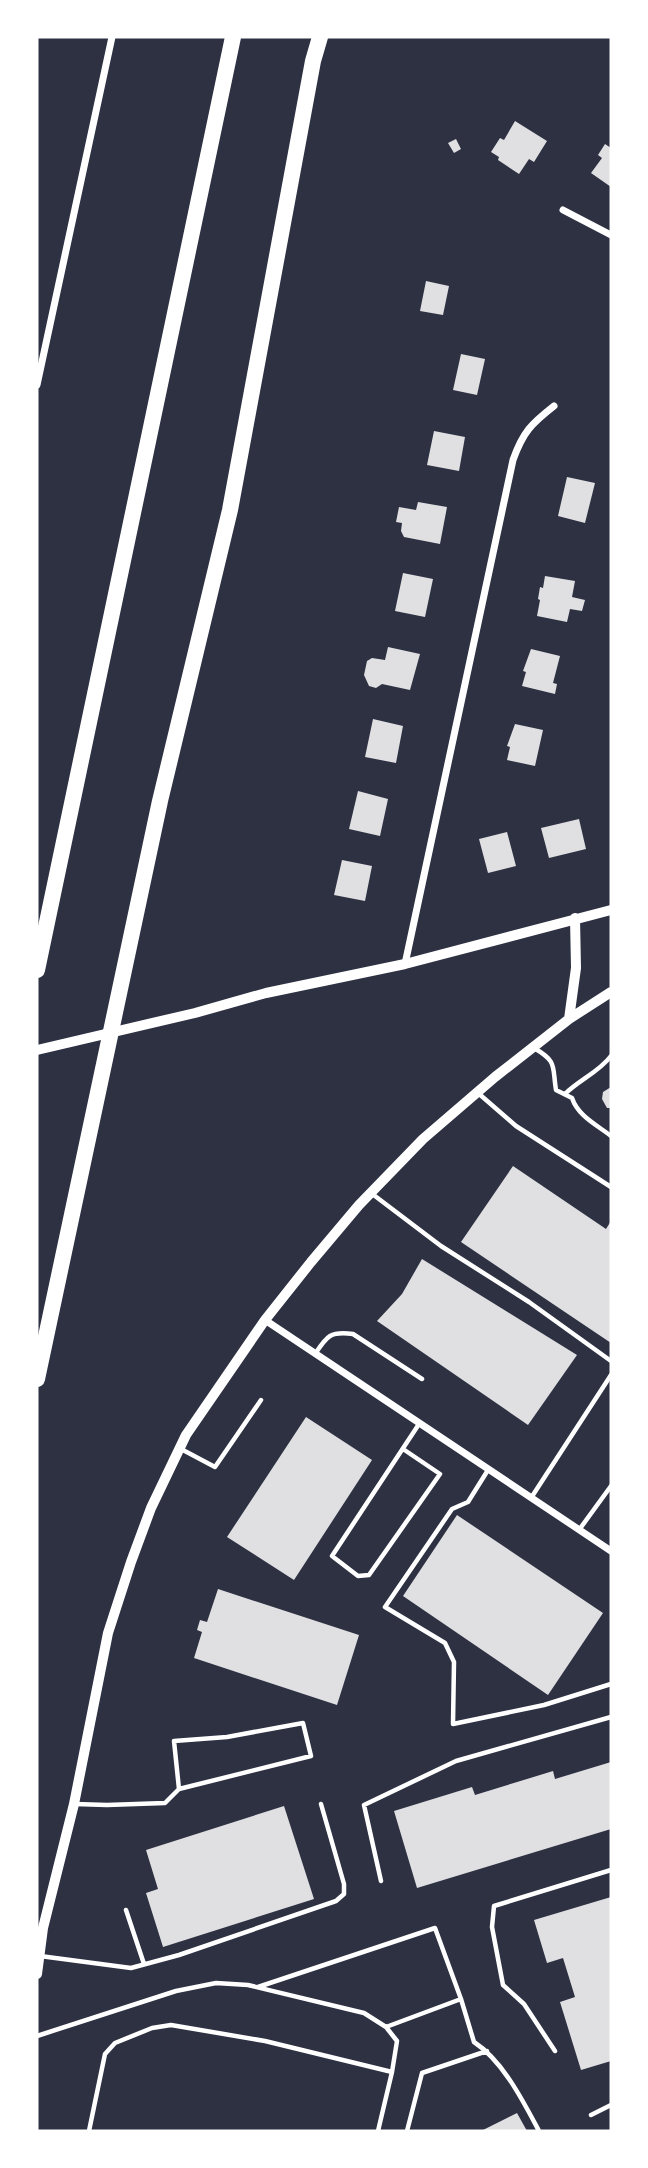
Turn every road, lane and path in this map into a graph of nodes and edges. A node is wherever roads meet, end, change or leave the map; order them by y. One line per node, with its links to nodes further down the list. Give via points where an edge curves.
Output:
1 (112, 37): 6 (street)
2 (233, 37): 11 (highway)
3 (320, 37): 26 (highway, via 230,510 160,801)
4 (563, 210): 5 (street)
5 (611, 235)
6 (37, 385)
7 (554, 406): 10 (street, via 520,439 513,460)
8 (611, 910): 9 (street)
9 (575, 918): 10 (street); 13 (street, via 576,968)
10 (405, 964): 15 (street)
11 (37, 970)
12 (611, 992): 13 (street)
13 (569, 1019): 14 (street)
14 (533, 1047): 17 (street); 18 (lane, via 553,1062 556,1090)
15 (37, 1050)
16 (611, 1056): 18 (lane)
17 (477, 1093): 20 (lane, via 516,1126); 21 (street, via 423,1139)
18 (565, 1094): 19 (lane)
19 (611, 1136)
20 (611, 1187)
21 (372, 1193): 22 (street); 24 (lane, via 441,1246)
22 (265, 1320): 23 (street); 30 (street)
23 (315, 1354): 27 (lane, via 327,1337 339,1332 353,1334); 29 (street)
24 (611, 1361)
25 (611, 1375): 34 (lane)
26 (37, 1379)
27 (422, 1379)
28 (261, 1400): 30 (lane, via 215,1467)
29 (419, 1424): 31 (lane); 32 (street)
30 (180, 1448): 40 (street, via 135,1551 108,1633)
31 (403, 1448): 31 (lane, via 332,1556 358,1576 369,1575 440,1474)
32 (488, 1470): 34 (street); 37 (lane, via 468,1502 452,1509 385,1607 445,1643 454,1662 453,1724)
33 (611, 1486): 35 (lane)
34 (531, 1499): 35 (street)
35 (579, 1530): 36 (street)
36 (611, 1551)
37 (611, 1684)
38 (611, 1717): 43 (lane, via 456,1760 364,1805)
39 (179, 1789): 39 (lane, via 174,1741 303,1723 311,1756); 40 (lane, via 165,1803)
40 (74, 1804): 45 (street)
41 (321, 1804): 46 (lane, via 344,1894 336,1901)
42 (611, 1870): 53 (lane, via 494,1906 492,1927 503,1985 524,2004)
43 (381, 1881)
44 (126, 1910): 46 (lane)
45 (39, 1956): 46 (lane, via 131,1968); 47 (street)
46 (145, 1964)
47 (37, 1974)
48 (258, 1987): 49 (lane, via 435,1928); 50 (lane, via 364,2013); 51 (lane, via 216,1983 176,1991)
49 (461, 1998): 50 (lane); 52 (lane, via 474,2042)
50 (386, 2026): 54 (lane, via 397,2041)
51 (37, 2036)
52 (488, 2051): 59 (lane, via 422,2073); 60 (lane)
53 (555, 2051)
54 (392, 2072): 57 (lane, via 265,2041 171,2025 152,2028 115,2043 105,2054); 58 (lane)
55 (611, 2105): 56 (lane)
56 (591, 2115)
57 (89, 2131)
58 (378, 2131)
59 (407, 2131)
60 (539, 2131)

